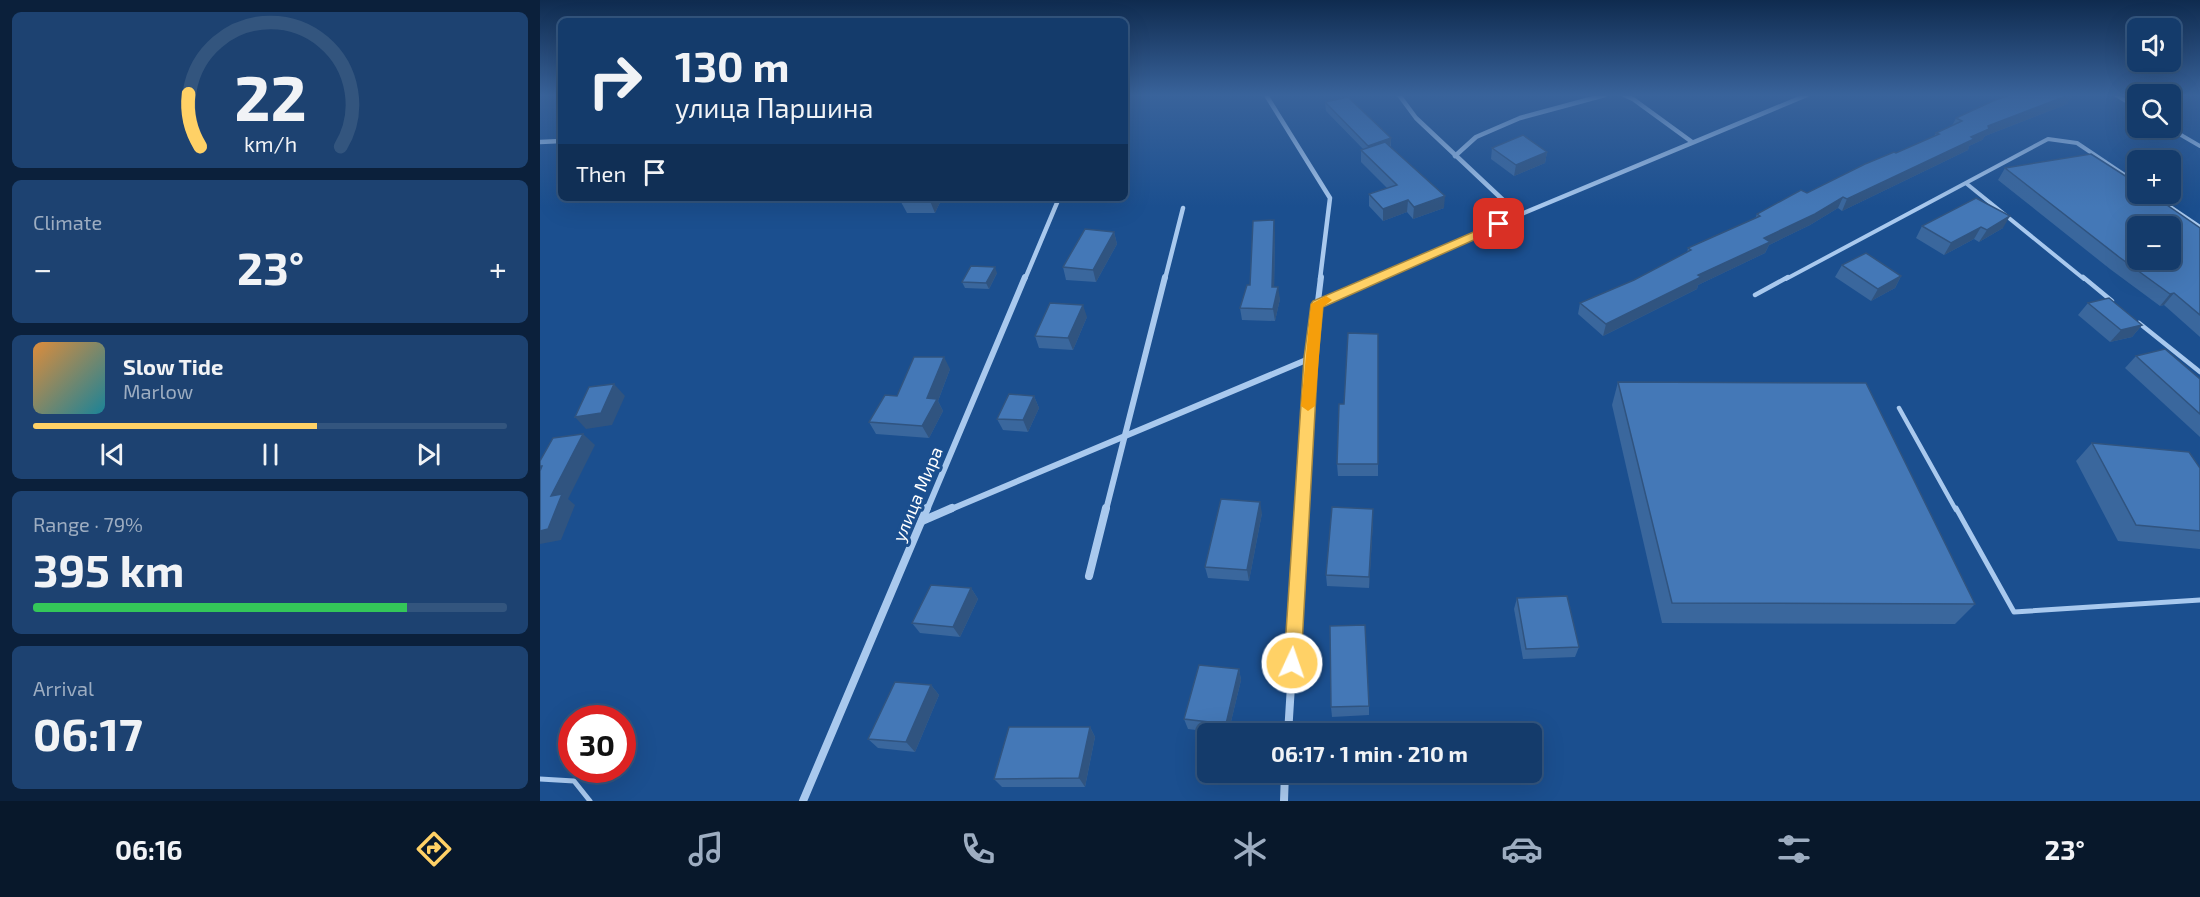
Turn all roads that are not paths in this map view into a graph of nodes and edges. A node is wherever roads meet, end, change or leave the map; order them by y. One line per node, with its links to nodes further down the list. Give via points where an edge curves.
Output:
1 (1289, 132): 20 (street, via 1330,198)
2 (1431, 132): 11 (street)
3 (1487, 132): 11 (street)
4 (1679, 132): 9 (street)
5 (1716, 132): 9 (street)
6 (2181, 135): 10 (lane)
7 (558, 141): 8 (street)
8 (540, 142)
9 (1692, 142): 17 (street)
10 (2200, 146)
11 (1455, 156): 17 (street)
12 (2127, 177): 13 (lane, via 2077,143 2049,139)
13 (1967, 184): 19 (lane); 21 (lane)
14 (1058, 201): 27 (street, улица Мира)
15 (2166, 204): 18 (lane)
16 (1183, 208): 26 (street)
17 (1519, 215): 20 (street)
18 (2200, 227)
19 (1755, 295)
20 (1317, 304): 23 (street)
21 (2116, 304)
22 (2135, 320): 24 (lane)
23 (1311, 358): 26 (street); 30 (street)
24 (2200, 372)
25 (1899, 408): 29 (lane, via 2014,612)
26 (1124, 438): 27 (street); 28 (street)
27 (922, 521): 34 (street, улица Мира)
28 (1089, 576)
29 (2200, 600)
30 (1289, 723)
31 (540, 779): 33 (lane, via 574,782)
32 (1285, 783): 35 (street)
33 (590, 801)
34 (803, 801)
35 (1284, 801)

